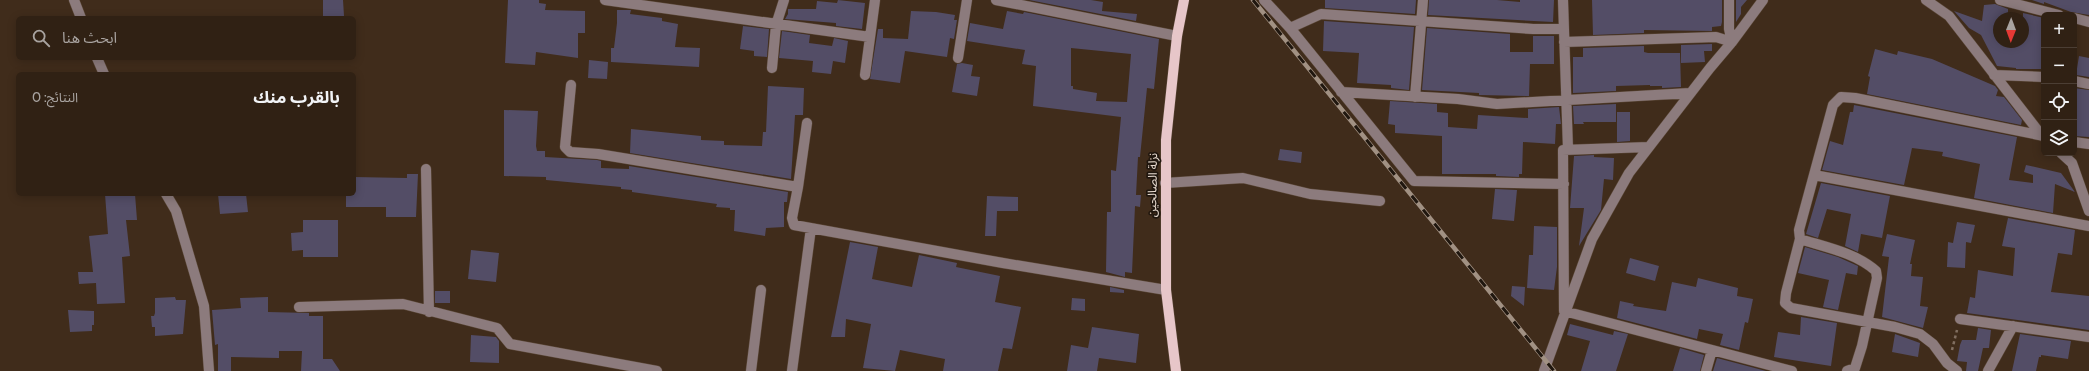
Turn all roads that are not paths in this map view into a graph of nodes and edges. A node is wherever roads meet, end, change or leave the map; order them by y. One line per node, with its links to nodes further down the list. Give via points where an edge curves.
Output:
1 (74, 0): 17 (street)
2 (605, 0): 21 (street)
3 (784, 0): 21 (street)
4 (875, 0): 25 (street)
5 (966, 0): 28 (street)
6 (996, 0): 24 (street)
7 (1184, 0): 24 (main road, نزلة الصالحين)
8 (1264, 0): 22 (street)
9 (1423, 0): 19 (street)
10 (1563, 0): 23 (street)
11 (1729, 0): 27 (street, via 1729,29)
12 (1763, 0): 27 (street)
13 (1926, 0): 33 (street, via 1949,16)
14 (2000, 0): 15 (street)
15 (2027, 3): 16 (street)
16 (2051, 12)
17 (80, 16)
18 (2077, 19): 20 (street)
19 (1422, 21): 22 (street, via 1321,14); 23 (street); 40 (street)
20 (2089, 22)
21 (776, 25): 25 (street); 30 (street)
22 (1290, 28): 38 (street)
23 (1564, 29): 26 (street)
24 (1176, 36): 52 (main road, نزلة الصالحين, via 1166,140)
25 (870, 38): 32 (street)
26 (1564, 42): 27 (street, via 1716,37); 41 (street)
27 (1732, 42): 39 (street)
28 (958, 58)
29 (98, 60): 31 (street)
30 (772, 68)
31 (103, 72)
32 (865, 75)
33 (1994, 75): 34 (street); 43 (street)
34 (2041, 77)
35 (2077, 82): 36 (street)
36 (2089, 84)
37 (571, 85): 54 (street, via 565,146 567,150)
38 (1341, 92): 40 (street); 53 (street, via 1414,181)
39 (1690, 93): 41 (street); 47 (street)
40 (1416, 97): 41 (street, via 1497,104)
41 (1566, 100): 48 (street)
42 (807, 123): 54 (street)
43 (2041, 134)
44 (2041, 137): 51 (street, via 1841,97 1833,105)
45 (2077, 142): 46 (street)
46 (2089, 144)
47 (1649, 147): 48 (street); 65 (street, via 1629,173 1592,239)
48 (1568, 149): 53 (street, via 1563,150)
49 (2064, 156): 57 (street, via 2072,163)
50 (426, 169): 64 (street)
51 (1814, 175): 58 (street); 60 (street, via 1799,230)
52 (1165, 183): 56 (street, via 1243,178 1310,194); 62 (main road, نزلة الصالحين)
53 (1564, 184): 65 (street)
54 (798, 187): 59 (street, via 792,222 794,225)
55 (167, 196): 73 (street, via 176,211 204,306)
56 (1380, 201)
57 (2089, 211)
58 (2089, 226)
59 (811, 228): 62 (street); 76 (street)
60 (1800, 239): 67 (street, via 1843,253 1869,264 1876,270 1877,278); 67 (street, via 1785,303 1791,308)
61 (761, 290): 75 (street)
62 (1166, 290): 77 (main road, نزلة الصالحين)
63 (299, 307): 64 (street, via 404,304)
64 (429, 312): 74 (street, via 497,328 510,344)
65 (1564, 312): 70 (street); 78 (street)
66 (1960, 319): 68 (street)
67 (1867, 322): 72 (street, via 1920,334 1933,344); 81 (street, via 1854,368)
68 (2013, 326): 69 (street); 82 (street)
69 (2089, 337)
70 (1712, 350): 71 (street); 79 (street)
71 (1772, 368): 80 (street)
72 (1953, 369)
73 (209, 371)
74 (657, 371)
75 (751, 371)
76 (792, 371)
77 (1176, 371)
78 (1544, 371)
79 (1706, 371)
80 (1792, 371)
81 (1847, 371)
82 (1988, 371)

